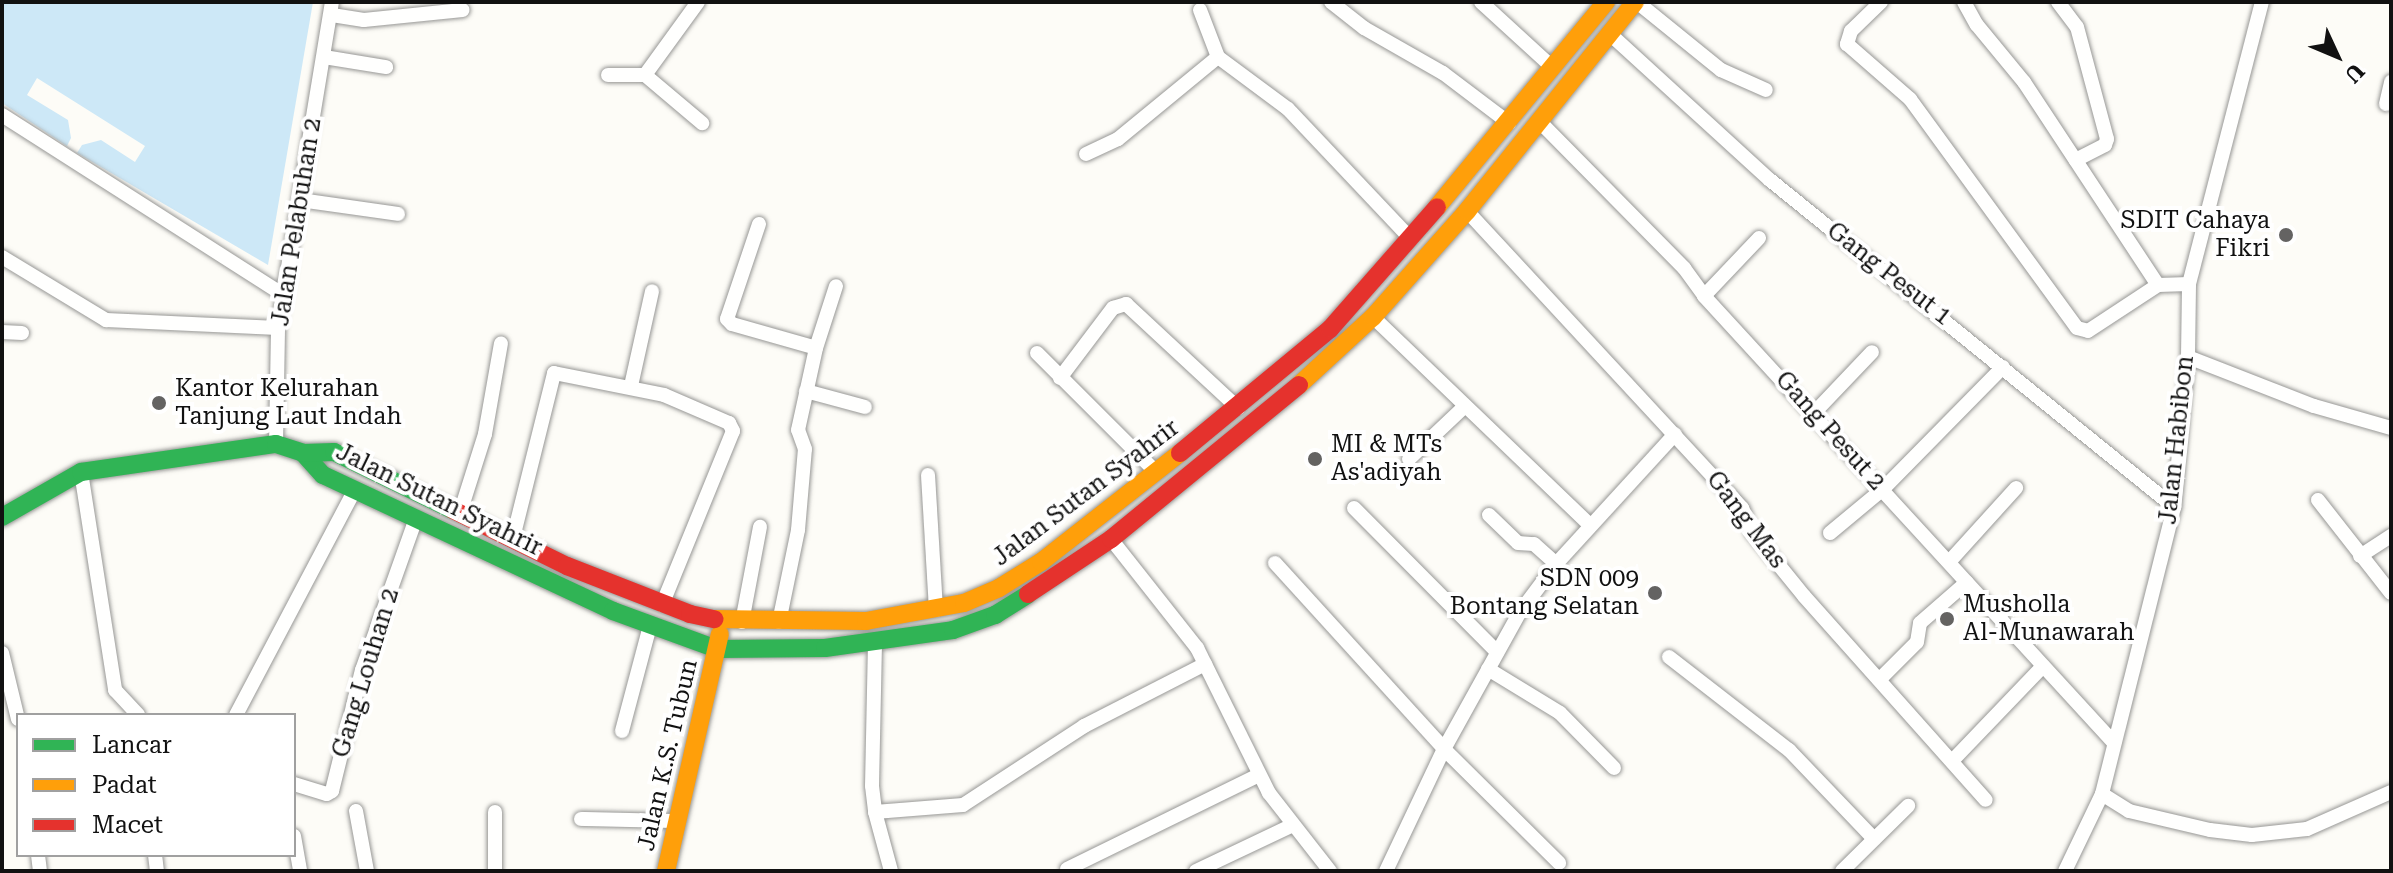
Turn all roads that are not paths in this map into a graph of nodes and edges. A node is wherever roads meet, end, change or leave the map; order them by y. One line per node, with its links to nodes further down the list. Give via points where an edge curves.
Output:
1 (698, 2): 19 (street)
2 (1331, 2): 25 (street, via 1364,28 1443,73)
3 (1481, 2): 17 (street)
4 (1606, 2): 17 (street, Jalan Sutan Syahrir)
5 (1636, 2): 13 (street, Jalan Sutan Syahrir); 21 (street, via 1721,70)
6 (1881, 2): 37 (street, via 1851,31 1847,44 1910,99 2077,328 2088,331)
7 (1964, 2): 28 (street)
8 (2058, 2): 28 (street, via 2077,27 2107,139)
9 (2262, 2): 36 (street, Jalan Habibon)
10 (332, 9): 11 (street, via 364,20); 14 (street, Jalan Pelabuhan 2)
11 (462, 10)
12 (1200, 10): 15 (street)
13 (1610, 34): 26 (street, Jalan Sutan Syahrir); 51 (street, Gang Pesut 1, via 1770,180)
14 (324, 57): 16 (street); 29 (street, Jalan Pelabuhan 2)
15 (1218, 57): 27 (street, via 1118,139); 34 (street, via 1288,109)
16 (386, 67)
17 (1553, 68): 25 (street, Jalan Sutan Syahrir)
18 (608, 75): 19 (street)
19 (645, 75): 24 (street)
20 (2391, 82): 22 (street)
21 (1766, 90)
22 (2386, 104)
23 (2, 115): 40 (street)
24 (702, 123)
25 (1509, 123): 34 (street, Jalan Sutan Syahrir)
26 (1541, 123): 30 (street, Jalan Sutan Syahrir); 41 (street, Gang Pesut 2, via 1684,268)
27 (1086, 154)
28 (2076, 160): 37 (street)
29 (300, 200): 31 (street); 40 (street, Jalan Pelabuhan 2)
30 (1467, 211): 42 (street, Jalan Sutan Syahrir); 61 (street, Gang Mas)
31 (398, 214)
32 (759, 224): 47 (street, via 727,319)
33 (1759, 238): 41 (street)
34 (1411, 239): 57 (street, Jalan Sutan Syahrir, via 1330,329)
35 (2, 257): 43 (street, via 106,320)
36 (2189, 284): 37 (street); 50 (street, Jalan Habibon)
37 (2158, 285)
38 (836, 286): 47 (street)
39 (652, 291): 53 (street)
40 (283, 295): 43 (street, Jalan Pelabuhan 2)
41 (1704, 296): 58 (street, Gang Pesut 2)
42 (1373, 317): 56 (street); 59 (street, Jalan Sutan Syahrir)
43 (278, 328): 62 (street, Jalan Pelabuhan 2)
44 (2, 332): 45 (street)
45 (22, 333)
46 (501, 343): 74 (street, via 485,434)
47 (816, 348): 54 (street)
48 (1872, 352): 58 (street)
49 (1037, 353): 52 (street)
50 (2188, 357): 60 (street, via 2314,406); 72 (street, Jalan Habibon)
51 (2003, 367): 70 (street); 72 (street, Gang Pesut 1)
52 (1060, 378): 57 (street, via 1113,308 1126,304); 66 (street)
53 (631, 386): 82 (street, via 552,374); 90 (street, via 664,395 733,428)
54 (806, 391): 55 (street); 94 (street, via 798,430 805,449 798,530)
55 (865, 407)
56 (1464, 407): 64 (street); 78 (street)
57 (1238, 408): 59 (street); 66 (street, Jalan Sutan Syahrir)
58 (1814, 413): 70 (street, Gang Pesut 2)
59 (1252, 426): 83 (street, Jalan Sutan Syahrir)
60 (2391, 428)
61 (1675, 434): 78 (street); 104 (street, Gang Mas, via 1742,508 1752,532 1804,596)
62 (276, 444): 63 (street); 65 (street)
63 (303, 453): 69 (street, Jalan Sutan Syahrir, via 323,475); 74 (street, Jalan Sutan Syahrir, via 334,452)
64 (1409, 459)
65 (81, 472): 76 (street); 106 (street, via 115,690)
66 (1156, 472): 91 (street, Jalan Sutan Syahrir, via 1041,562 999,588)
67 (928, 475): 91 (street)
68 (2016, 488): 85 (street)
69 (355, 489): 77 (street, Jalan Sutan Syahrir); 107 (street)
70 (1883, 489): 80 (street); 85 (street, Gang Pesut 2)
71 (2318, 500): 84 (street)
72 (2174, 507): 109 (street, Jalan Habibon)
73 (1354, 508): 98 (street)
74 (460, 513): 82 (street, Jalan Sutan Syahrir)
75 (1489, 515): 87 (street, via 1518,543 1534,544)
76 (2, 517)
77 (416, 518): 95 (street, Jalan Sutan Syahrir); 114 (street, Gang Louhan 2, via 362,670 332,791)
78 (1590, 525): 87 (street)
79 (760, 527): 93 (street)
80 (1830, 533)
81 (2391, 536): 84 (street)
82 (513, 538): 90 (street, Jalan Sutan Syahrir)
83 (1111, 539): 96 (street, Jalan Sutan Syahrir, via 995,615 953,630); 101 (street)
84 (2360, 556): 89 (street)
85 (1949, 562): 88 (street, Gang Pesut 2)
86 (1275, 563): 110 (street)
87 (1556, 564): 98 (street)
88 (1967, 582): 102 (street, Gang Pesut 2); 104 (street, via 1920,623 1917,642)
89 (2391, 593)
90 (662, 605): 92 (street, Jalan Sutan Syahrir)
91 (936, 610): 94 (street, Jalan Sutan Syahrir, via 866,621)
92 (722, 621): 93 (street, Jalan Sutan Syahrir); 97 (street, Jalan K.S. Tubun)
93 (742, 622): 94 (street, Jalan Sutan Syahrir)
94 (779, 622)
95 (650, 626): 97 (street, Jalan Sutan Syahrir); 108 (street)
96 (875, 643): 97 (street, Jalan Sutan Syahrir); 121 (street)
97 (717, 649): 123 (street, Jalan K.S. Tubun)
98 (1497, 652): 103 (street)
99 (2, 653): 105 (street)
100 (1669, 657): 125 (street, via 1789,750)
101 (1205, 664): 113 (street); 121 (street, via 1084,726 963,805)
102 (2043, 666): 109 (street, Gang Pesut 2); 111 (street)
103 (1488, 669): 110 (street); 112 (street, via 1560,713)
104 (1880, 679): 111 (street, Gang Mas)
105 (17, 713)
106 (136, 713)
107 (237, 713)
108 (622, 731)
109 (2114, 743): 116 (street, Jalan Habibon)
110 (1444, 749): 127 (street); 128 (street)
111 (1953, 760): 117 (street, Gang Mas)
112 (1614, 768)
113 (1259, 775): 124 (street); 129 (street)
114 (296, 785)
115 (2391, 792): 116 (street, via 2307,829 2252,835 2129,811)
116 (2102, 794): 139 (street, Jalan Habibon)
117 (1986, 800)
118 (1908, 806): 125 (street)
119 (356, 811): 131 (street)
120 (495, 812): 132 (street)
121 (875, 812): 134 (street)
122 (581, 819): 123 (street)
123 (678, 821): 133 (street, Jalan K.S. Tubun)
124 (1293, 825): 135 (street); 136 (street)
125 (1874, 839): 138 (street)
126 (296, 848): 130 (street)
127 (1559, 863)
128 (1389, 865): 137 (street)
129 (1067, 869)
130 (300, 871)
131 (367, 871)
132 (495, 871)
133 (666, 871)
134 (891, 871)
135 (1196, 871)
136 (1330, 871)
137 (1404, 871)
138 (1842, 871)
139 (2065, 871)

